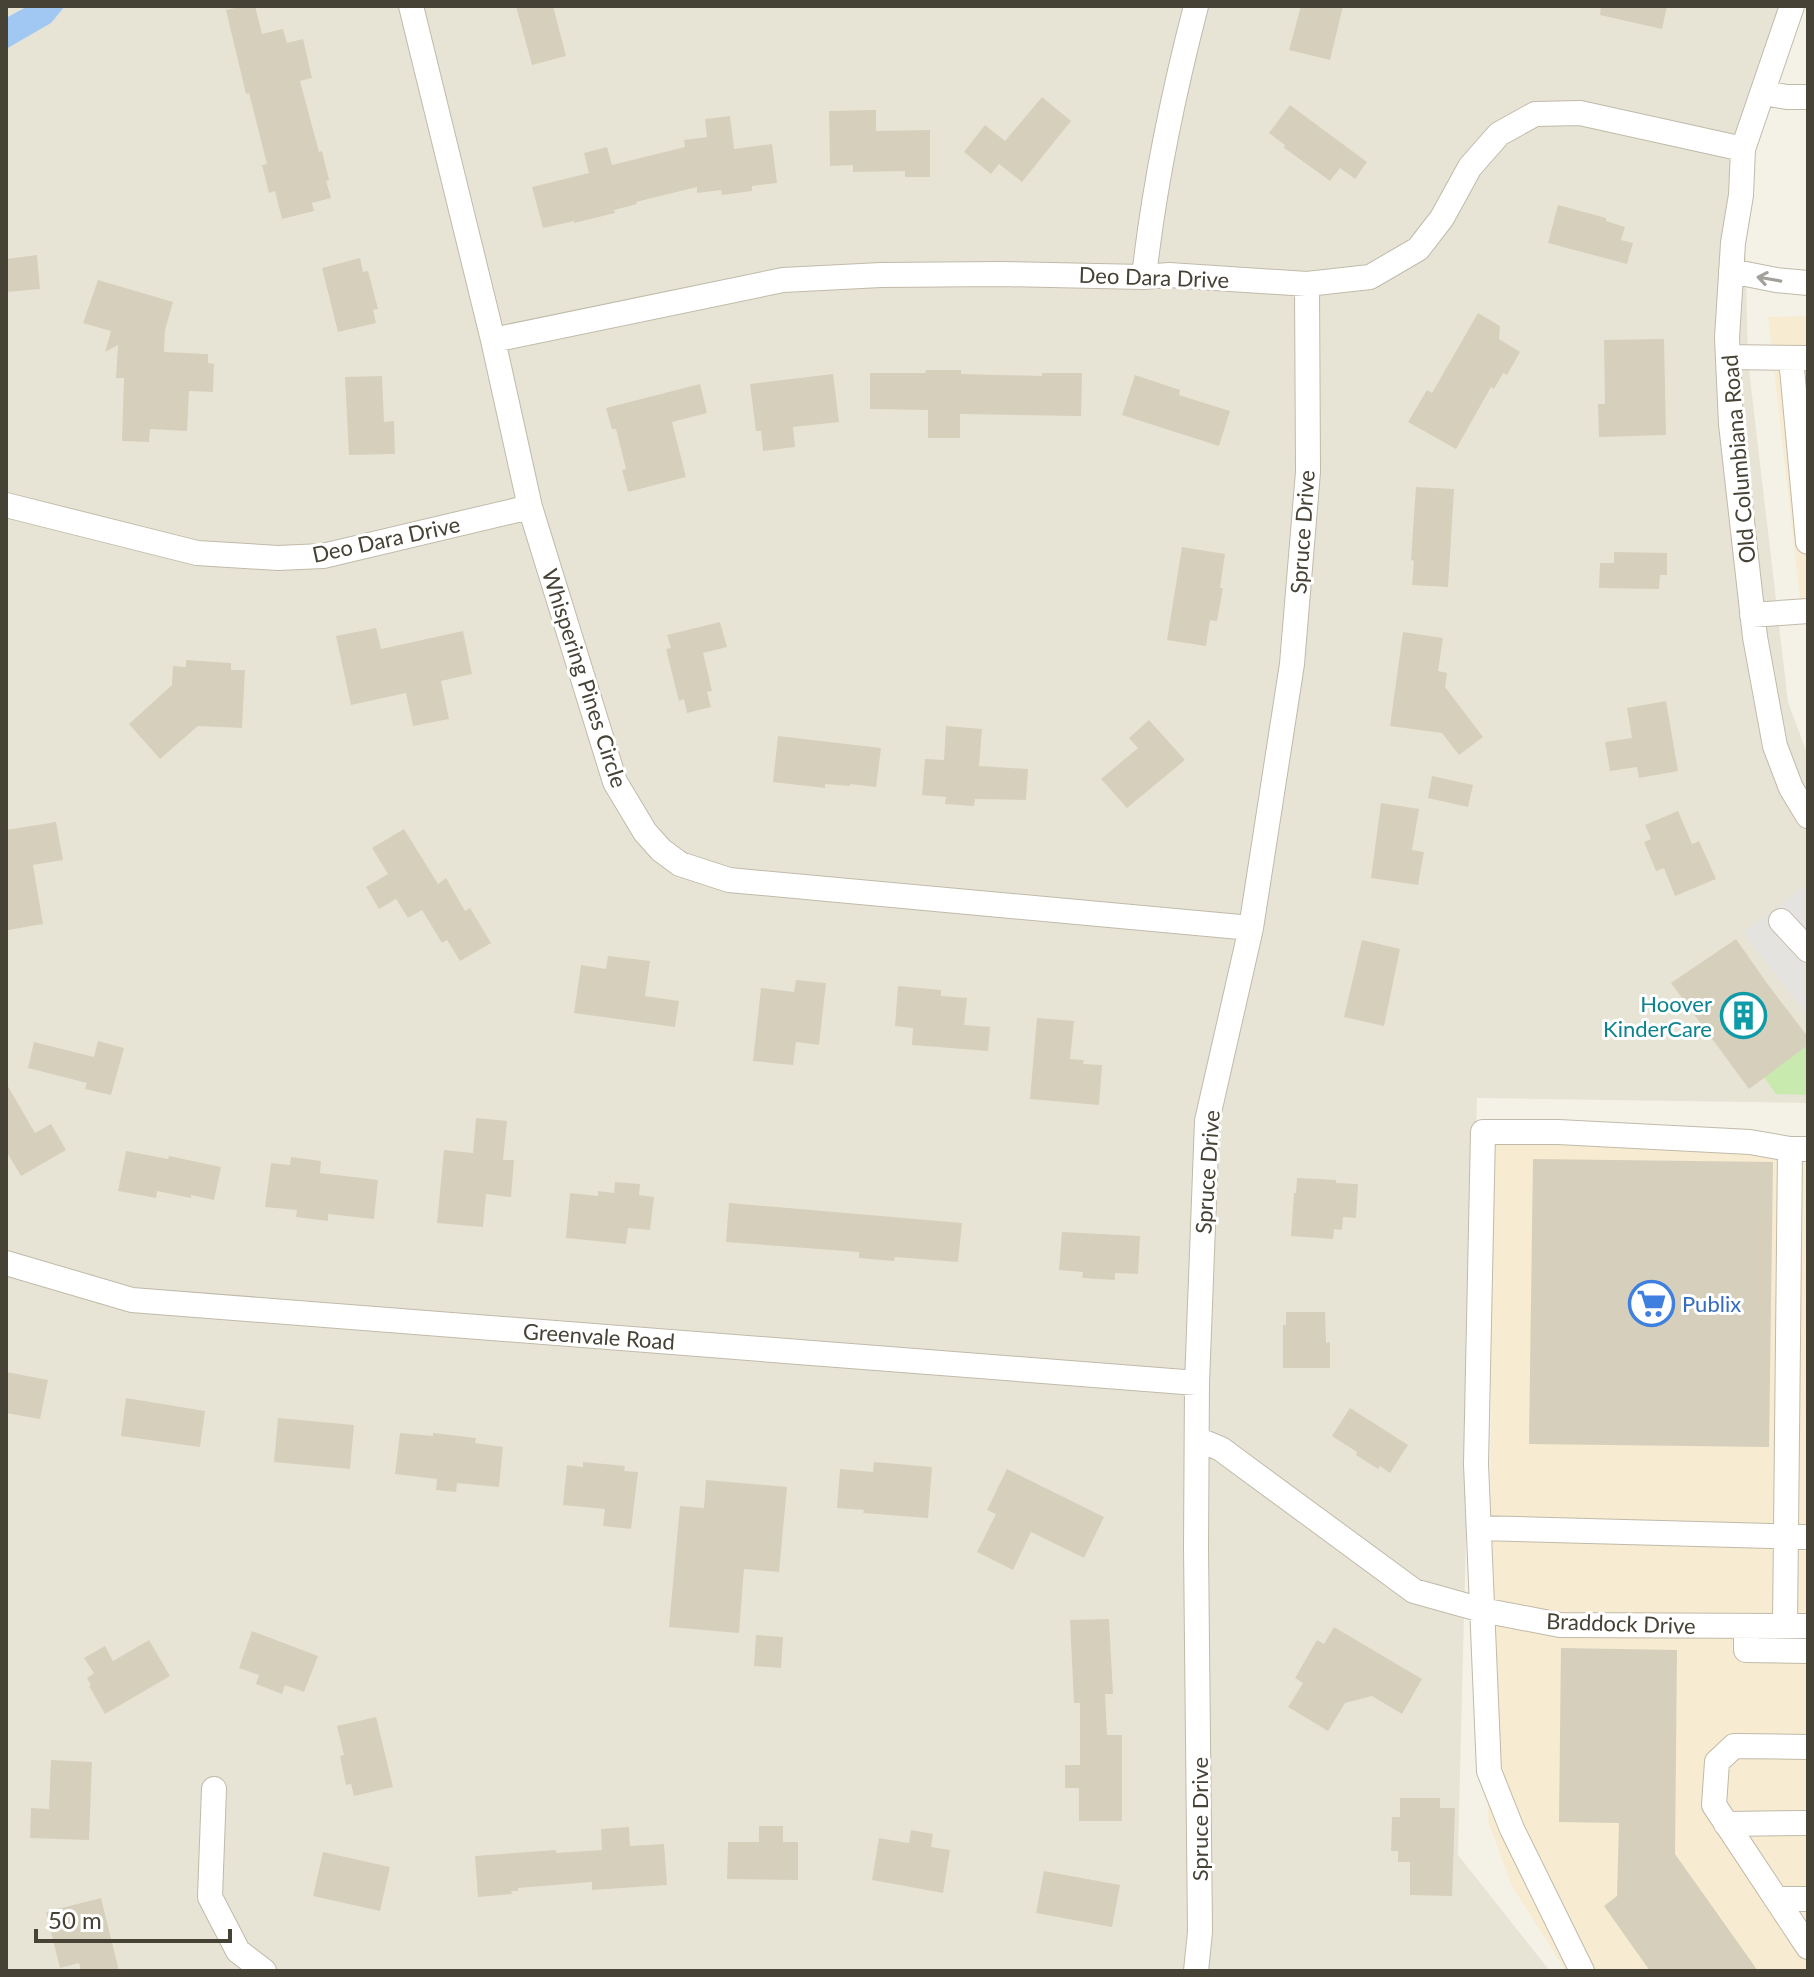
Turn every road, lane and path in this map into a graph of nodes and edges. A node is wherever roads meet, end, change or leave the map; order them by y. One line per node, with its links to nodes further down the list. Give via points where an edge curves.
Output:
1 (411, 6): 11 (street, Whispering Pines Circle)
2 (1196, 6): 8 (street, via 1150,222)
3 (1792, 6): 4 (street, Old Columbiana Road)
4 (1763, 93): 5 (street); 6 (street, Old Columbiana Road)
5 (1808, 97)
6 (1743, 149): 7 (street, Old Columbiana Road); 10 (street, Deo Dara Drive, via 1580,113 1535,114 1499,134 1470,167 1418,249 1370,277)
7 (1731, 271): 9 (street, one-way to 7); 12 (street, Old Columbiana Road)
8 (1144, 277): 10 (street, Deo Dara Drive); 11 (street, Deo Dara Drive, via 1000,274 783,280)
9 (1808, 283)
10 (1307, 284): 22 (street, Spruce Drive, via 1308,472 1292,664)
11 (493, 340): 15 (street, Whispering Pines Circle)
12 (1728, 357): 13 (street); 18 (street, Old Columbiana Road)
13 (1800, 358): 16 (street)
14 (6, 505): 15 (street, Deo Dara Drive, via 197,553 278,558 323,556)
15 (530, 507): 22 (street, Whispering Pines Circle, via 615,782 645,832 680,864 729,880)
16 (1808, 542)
17 (1808, 611): 18 (street)
18 (1752, 615): 19 (street, Old Columbiana Road, via 1775,746)
19 (1797, 771): 20 (street, Old Columbiana Road, via 1791,788)
20 (1808, 816)
21 (1781, 921): 23 (street)
22 (1251, 928): 29 (street, Spruce Drive, via 1207,1121)
23 (1808, 950)
24 (1799, 1149): 25 (street); 33 (street, via 1750,1142 1483,1132)
25 (1799, 1216): 27 (street)
26 (6, 1263): 29 (street, Greenvale Road, via 132,1300)
27 (1798, 1286): 28 (street)
28 (1798, 1355): 30 (street)
29 (1197, 1383): 31 (street, Spruce Drive)
30 (1798, 1416): 32 (street)
31 (1197, 1439): 35 (street, Braddock Drive, via 1221,1449 1414,1591); 47 (street, Spruce Drive)
32 (1797, 1475): 34 (street)
33 (1479, 1528): 34 (street); 35 (street)
34 (1797, 1537): 37 (street)
35 (1482, 1610): 36 (street, Braddock Drive, via 1560,1625); 48 (street, via 1489,1771)
36 (1746, 1626): 37 (street, Braddock Drive); 38 (street, via 1746,1650)
37 (1797, 1626)
38 (1808, 1651)
39 (1808, 1747): 42 (street, via 1734,1746 1717,1762 1714,1805)
40 (214, 1789): 46 (street, via 210,1897 238,1951)
41 (1808, 1823): 42 (street)
42 (1726, 1824): 43 (street)
43 (1776, 1899): 44 (street); 45 (street)
44 (1808, 1899)
45 (1808, 1947)
46 (264, 1971)
47 (1196, 1971)
48 (1582, 1971)

